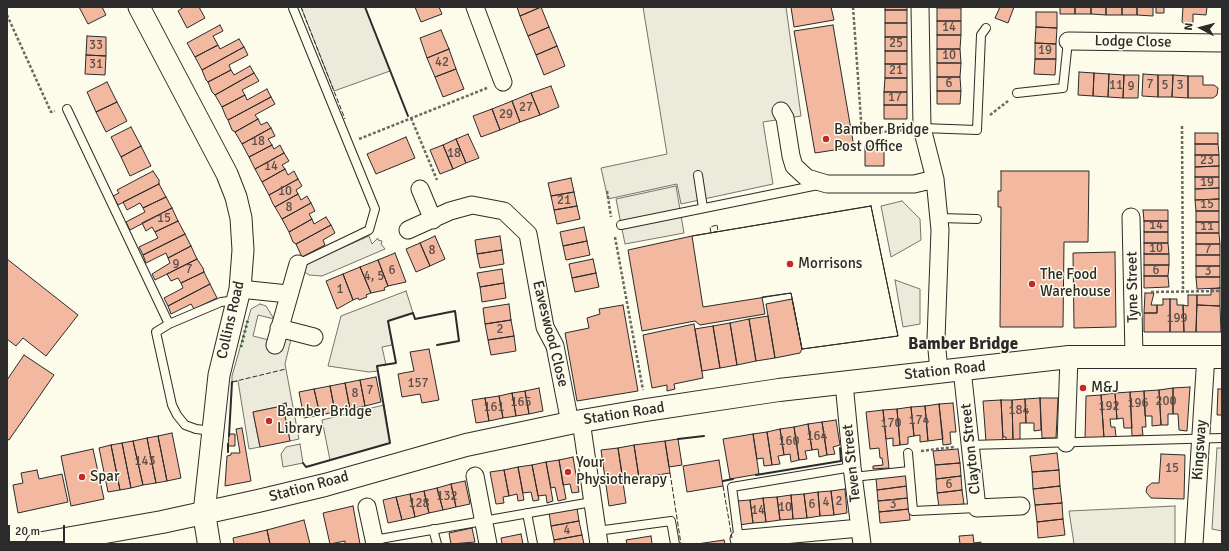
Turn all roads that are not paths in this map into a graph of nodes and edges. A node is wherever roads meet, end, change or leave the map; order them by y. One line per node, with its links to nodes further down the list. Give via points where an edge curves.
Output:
1 (139, 7): 25 (street, Collins Road, via 227,174 236,197 241,218 243,250)
2 (475, 7): 8 (street)
3 (920, 7): 12 (street)
4 (293, 8): 24 (lane, via 375,209 369,230)
5 (986, 28): 12 (lane, via 981,35 977,130)
6 (1068, 41): 7 (street, Lodge Close); 9 (lane, via 1063,88)
7 (1222, 43)
8 (503, 82)
9 (1017, 93)
10 (67, 109): 27 (lane)
11 (781, 111): 15 (street, via 785,118 794,166 803,175)
12 (922, 128): 14 (street)
13 (698, 175): 17 (lane)
14 (935, 179): 15 (street, via 914,184); 19 (street)
15 (819, 182): 17 (lane)
16 (420, 189): 21 (street)
17 (703, 208): 22 (lane)
18 (1131, 217): 31 (street, Tyne Street)
19 (939, 218): 20 (lane); 35 (street, via 936,339)
20 (978, 219)
21 (432, 220): 23 (street, Eaveswood Close); 37 (street, Eaveswood Close, via 472,204 504,211 528,234 545,327 555,346)
22 (621, 225)
23 (408, 230)
24 (298, 264): 26 (street)
25 (239, 294): 26 (street); 27 (lane); 38 (street, Collins Road, via 218,375)
26 (288, 294): 28 (street)
27 (169, 324): 38 (lane, via 156,332 172,405 185,425)
28 (279, 328): 29 (street); 30 (street)
29 (314, 337)
30 (275, 345)
31 (1134, 356): 32 (main road, Station Road); 33 (main road, Station Road)
32 (1214, 356): 39 (street, Kingsway)
33 (1069, 357): 34 (main road, Station Road); 41 (street)
34 (962, 370): 35 (main road, Station Road); 42 (street, Clayton Street)
35 (939, 371): 36 (main road, Station Road)
36 (844, 383): 37 (main road, Station Road, via 779,390); 45 (street, Teven Street)
37 (576, 422): 47 (street, Eaveswood Close); 51 (main road, Station Road, via 466,445 325,485)
38 (213, 431): 51 (street, Collins Road)
39 (1201, 437): 40 (lane); 41 (lane); 65 (street, Kingsway)
40 (1222, 438)
41 (1066, 443): 42 (lane)
42 (970, 444): 50 (street, Clayton Street)
43 (908, 453): 44 (lane)
44 (908, 471): 45 (lane); 50 (lane, via 912,511)
45 (852, 472): 55 (street, Teven Street); 58 (lane, via 732,487)
46 (475, 476): 53 (street)
47 (592, 502): 52 (lane); 56 (street, Eaveswood Close)
48 (1021, 506): 50 (street, Clayton Street)
49 (367, 507): 57 (street)
50 (977, 508)
51 (204, 513): 59 (main road, Station Road); 60 (main road)
52 (527, 513): 53 (lane); 63 (lane)
53 (483, 521): 54 (lane); 62 (street)
54 (433, 529): 57 (lane); 61 (lane)
55 (861, 536): 58 (street)
56 (598, 538): 64 (lane, via 671,522)
57 (374, 542)
58 (739, 542)
59 (37, 544)
60 (209, 544)
61 (437, 544)
62 (488, 544)
63 (533, 544)
64 (675, 544)
65 (1194, 544)

